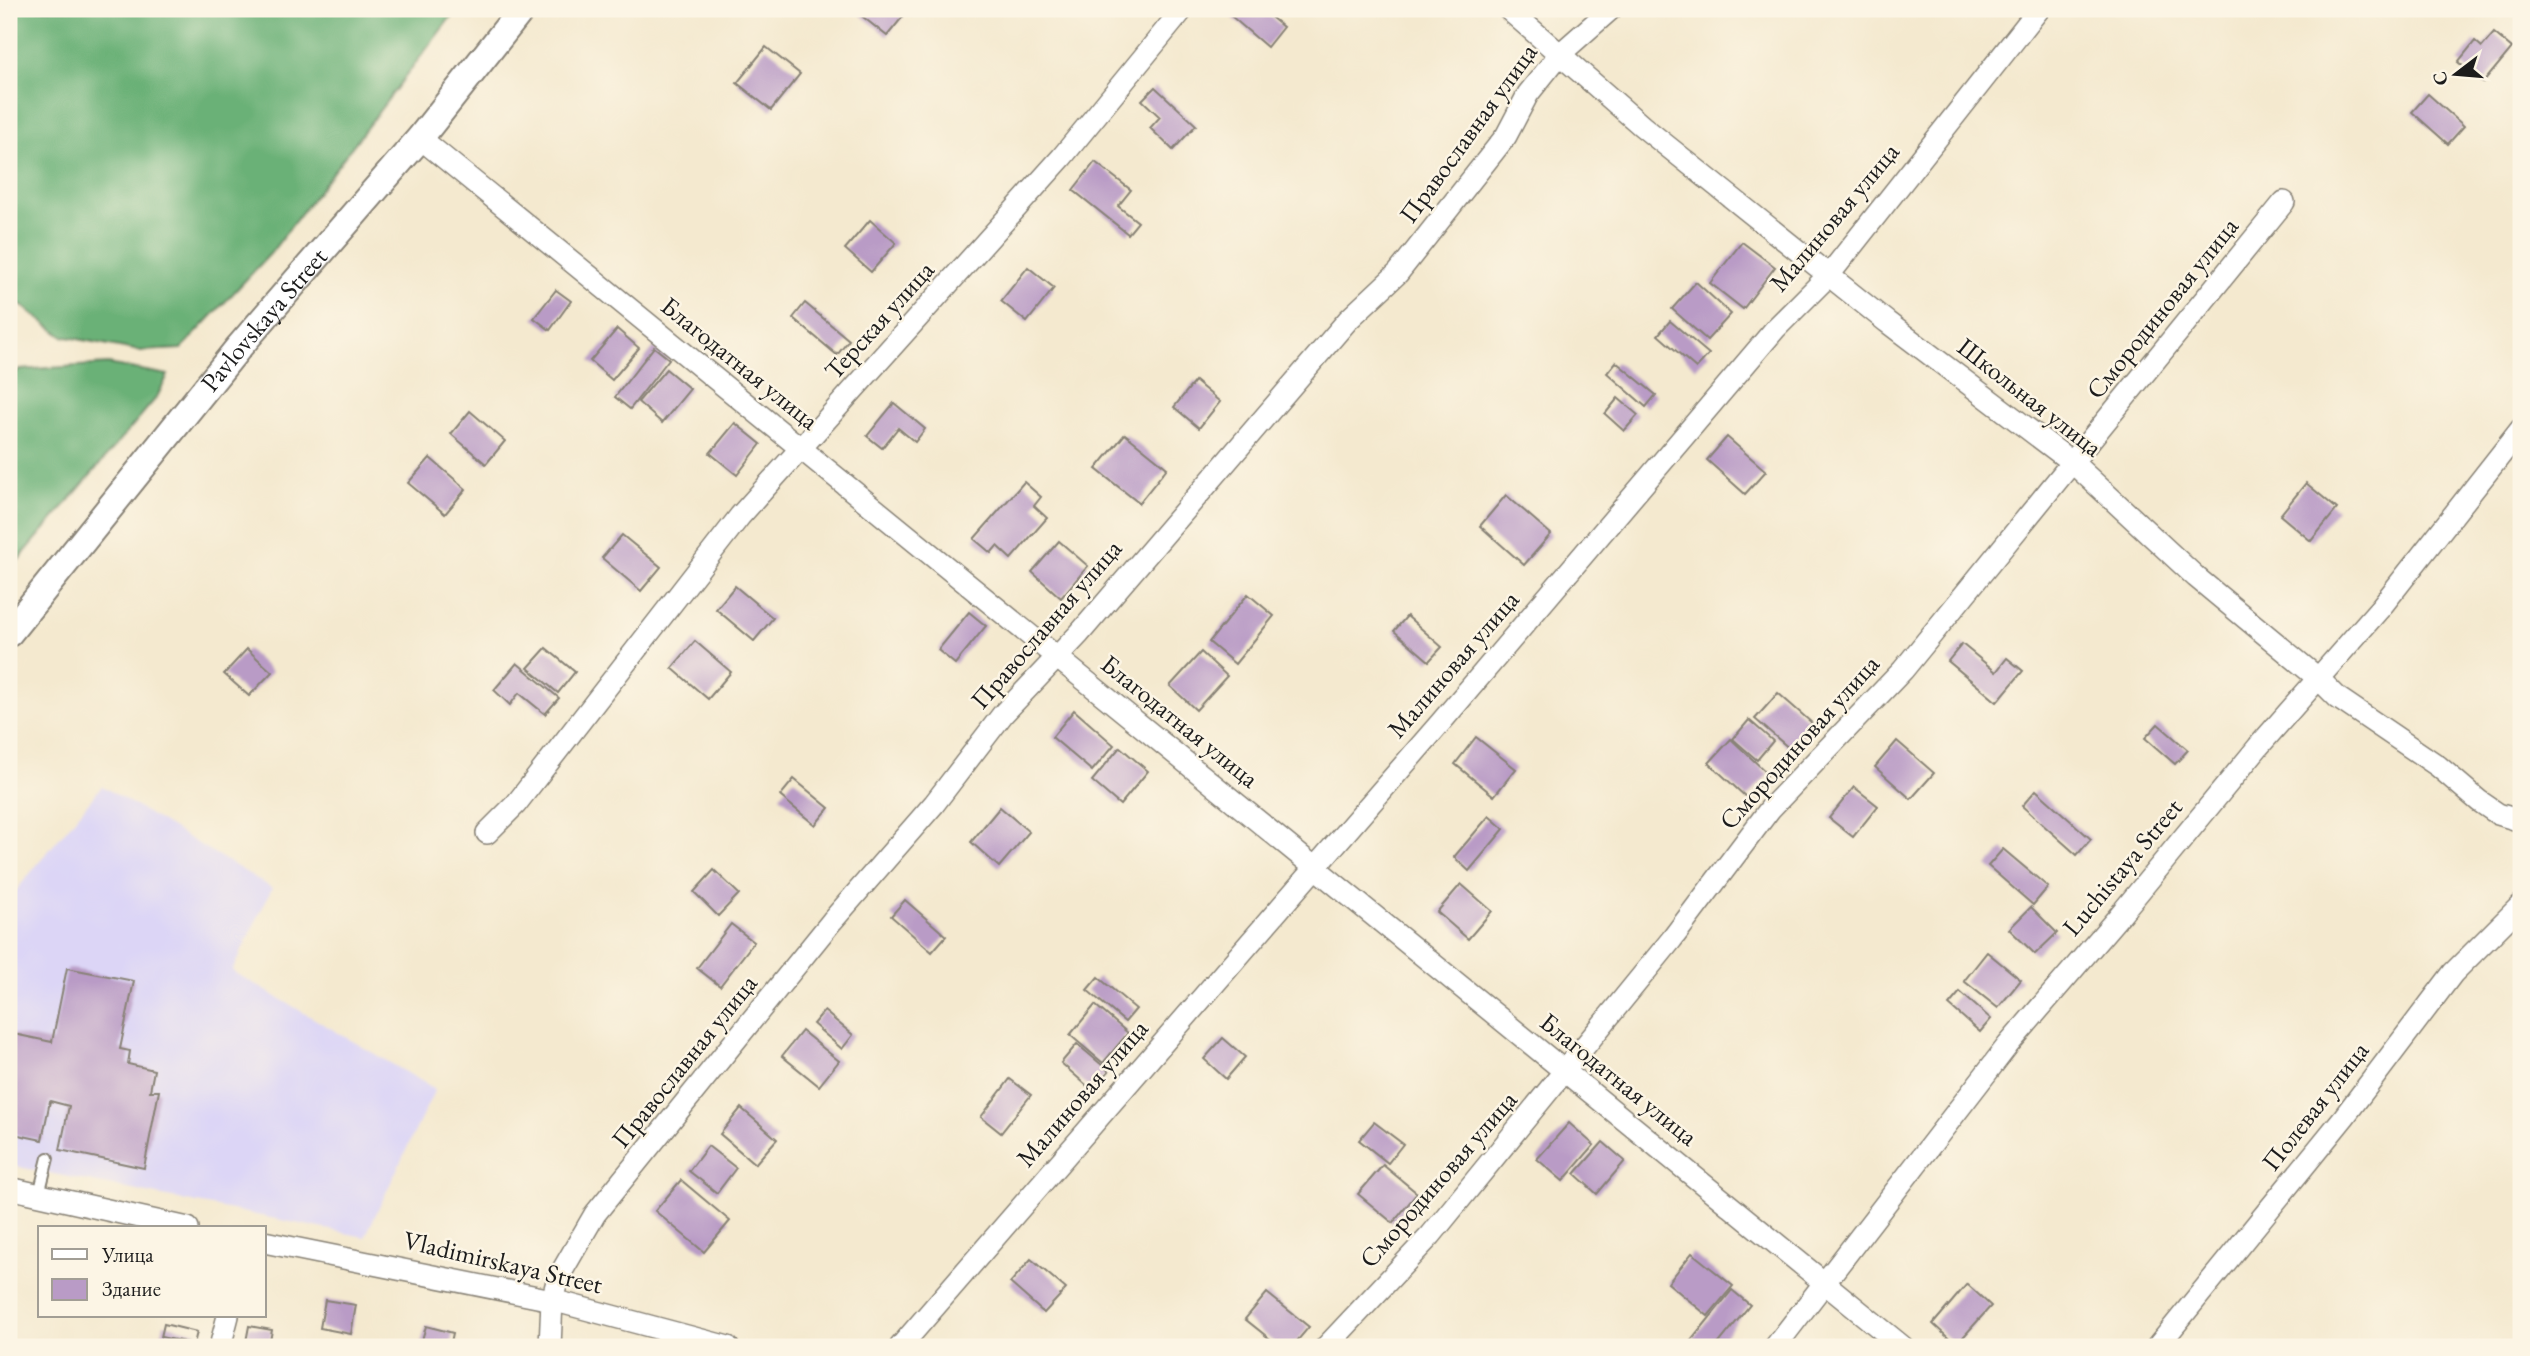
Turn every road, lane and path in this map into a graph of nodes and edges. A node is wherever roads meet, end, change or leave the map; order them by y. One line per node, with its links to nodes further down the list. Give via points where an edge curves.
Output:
1 (522, 9): 7 (street, Pavlovskaya Street)
2 (1183, 9): 11 (street, Терская улица, via 1062,157)
3 (1508, 9): 6 (street, Школьная улица)
4 (1611, 9): 6 (street, Православная улица)
5 (2039, 9): 9 (street, Малиновая улица)
6 (1560, 54): 9 (street, Школьная улица, via 1642,127); 14 (street, Православная улица, via 1528,94 1506,136 1398,273 1348,320)
7 (420, 138): 11 (street, Благодатная улица); 13 (street, Pavlovskaya Street, via 239,347)
8 (2284, 202): 12 (street, Смородиновая улица)
9 (1829, 275): 12 (street, Школьная улица); 18 (street, Малиновая улица, via 1776,328)
10 (2521, 429): 15 (street, Luchistaya Street)
11 (802, 449): 14 (street, Благодатная улица); 17 (street, Терская улица, via 740,516 516,804)
12 (2073, 463): 15 (street, Школьная улица, via 2196,577); 20 (street, Смородиновая улица, via 1903,670 1770,809)
13 (9, 633)
14 (1058, 658): 18 (street, Благодатная улица); 27 (street, Православная улица, via 1003,714 595,1214 558,1279)
15 (2319, 679): 16 (street, Школьная улица, via 2338,698 2438,766 2479,801 2498,814); 26 (street, Luchistaya Street, via 2008,1045)
16 (2521, 821)
17 (487, 833)
18 (1315, 867): 20 (street, Благодатная улица); 32 (street, Малиновая улица)
19 (2521, 905): 36 (street, Полевая улица, via 2453,973 2344,1118)
20 (1565, 1072): 26 (street, Благодатная улица); 33 (street, Смородиновая улица, via 1431,1235)
21 (48, 1158): 23 (lane)
22 (9, 1188): 23 (street)
23 (39, 1194): 24 (street)
24 (179, 1226)
25 (266, 1242): 27 (street, Vladimirskaya Street)
26 (1826, 1284): 34 (street, Luchistaya Street); 35 (street, Благодатная улица)
27 (552, 1300): 30 (street, Православная улица); 31 (street, Vladimirskaya Street)
28 (227, 1318): 29 (street)
29 (220, 1347)
30 (550, 1347)
31 (728, 1347)
32 (900, 1347)
33 (1325, 1347)
34 (1776, 1347)
35 (1903, 1347)
36 (2157, 1347)

